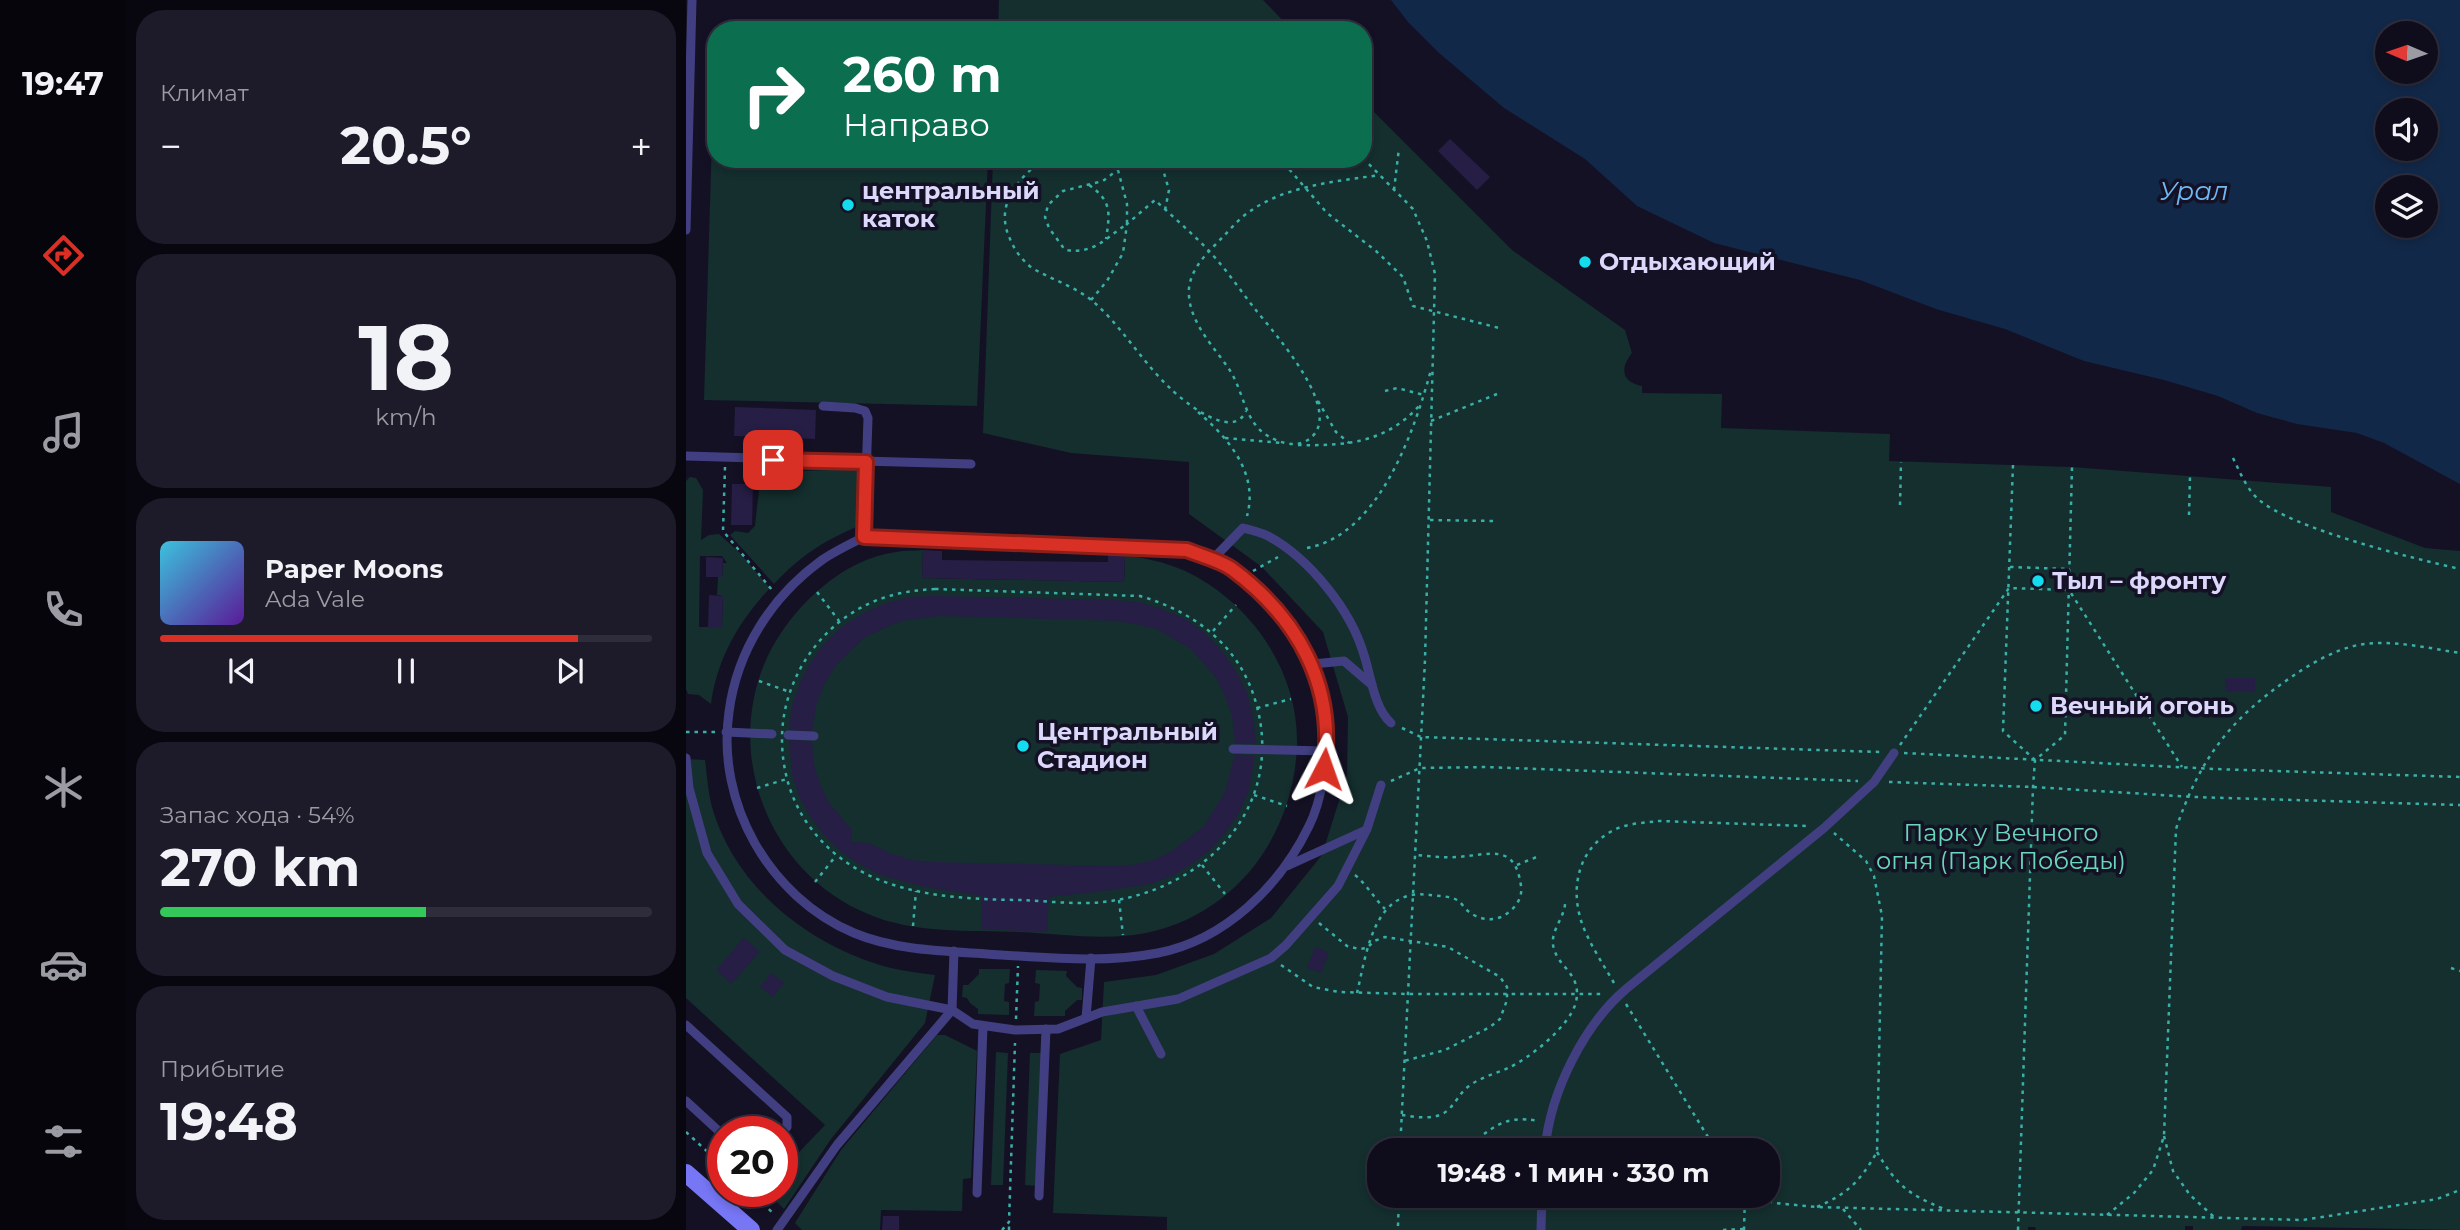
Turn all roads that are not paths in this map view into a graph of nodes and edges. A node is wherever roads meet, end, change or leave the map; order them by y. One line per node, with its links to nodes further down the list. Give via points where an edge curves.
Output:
1 (692, 0): 2 (lane)
2 (687, 145): 3 (lane)
3 (686, 209): 4 (lane)
4 (686, 230)
5 (823, 407): 7 (lane, via 865,411)
6 (686, 456): 7 (lane)
7 (866, 462): 8 (lane); 9 (lane)
8 (971, 464)
9 (864, 537): 10 (lane, via 1187,550); 14 (lane, via 826,557 779,598 744,654 731,692)
10 (1212, 560): 11 (lane, via 1230,568 1264,598 1292,629); 12 (lane, via 1243,528 1267,535 1291,551 1347,614)
11 (1313, 664): 12 (lane, via 1345,661); 19 (lane, via 1324,701)
12 (1374, 686): 13 (lane, via 1382,715)
13 (1391, 723)
14 (726, 732): 15 (lane); 25 (lane, via 730,778 743,822 758,850 791,889 822,915 854,933 889,944)
15 (772, 734)
16 (788, 735): 17 (lane)
17 (814, 736)
18 (1233, 749): 19 (lane)
19 (1326, 751): 24 (lane, via 1311,824)
20 (1894, 752): 37 (lane, via 1874,782 1824,828 1608,1006 1572,1059 1555,1098)
21 (686, 758): 28 (lane, via 707,853 738,904 785,950 887,997)
22 (1381, 785): 23 (lane)
23 (1367, 829): 24 (lane); 27 (lane, via 1338,886 1270,958 1178,999)
24 (1285, 867): 26 (lane, via 1253,904 1210,934 1162,952)
25 (954, 951): 26 (lane); 28 (lane)
26 (1091, 958): 29 (lane)
27 (1136, 1006): 29 (lane); 33 (lane)
28 (952, 1010): 31 (lane); 44 (lane, via 837,1145)
29 (1086, 1018): 32 (lane)
30 (686, 1025): 35 (lane)
31 (983, 1026): 32 (lane); 40 (lane)
32 (1046, 1029): 41 (lane)
33 (1161, 1054)
34 (686, 1101): 36 (lane)
35 (787, 1116)
36 (707, 1120)
37 (1547, 1138)
38 (686, 1173): 39 (main road)
39 (707, 1187)
40 (977, 1193)
41 (1039, 1196)
42 (731, 1207): 45 (main road)
43 (1542, 1208): 46 (lane)
44 (780, 1226)
45 (751, 1230)
46 (1541, 1230)

